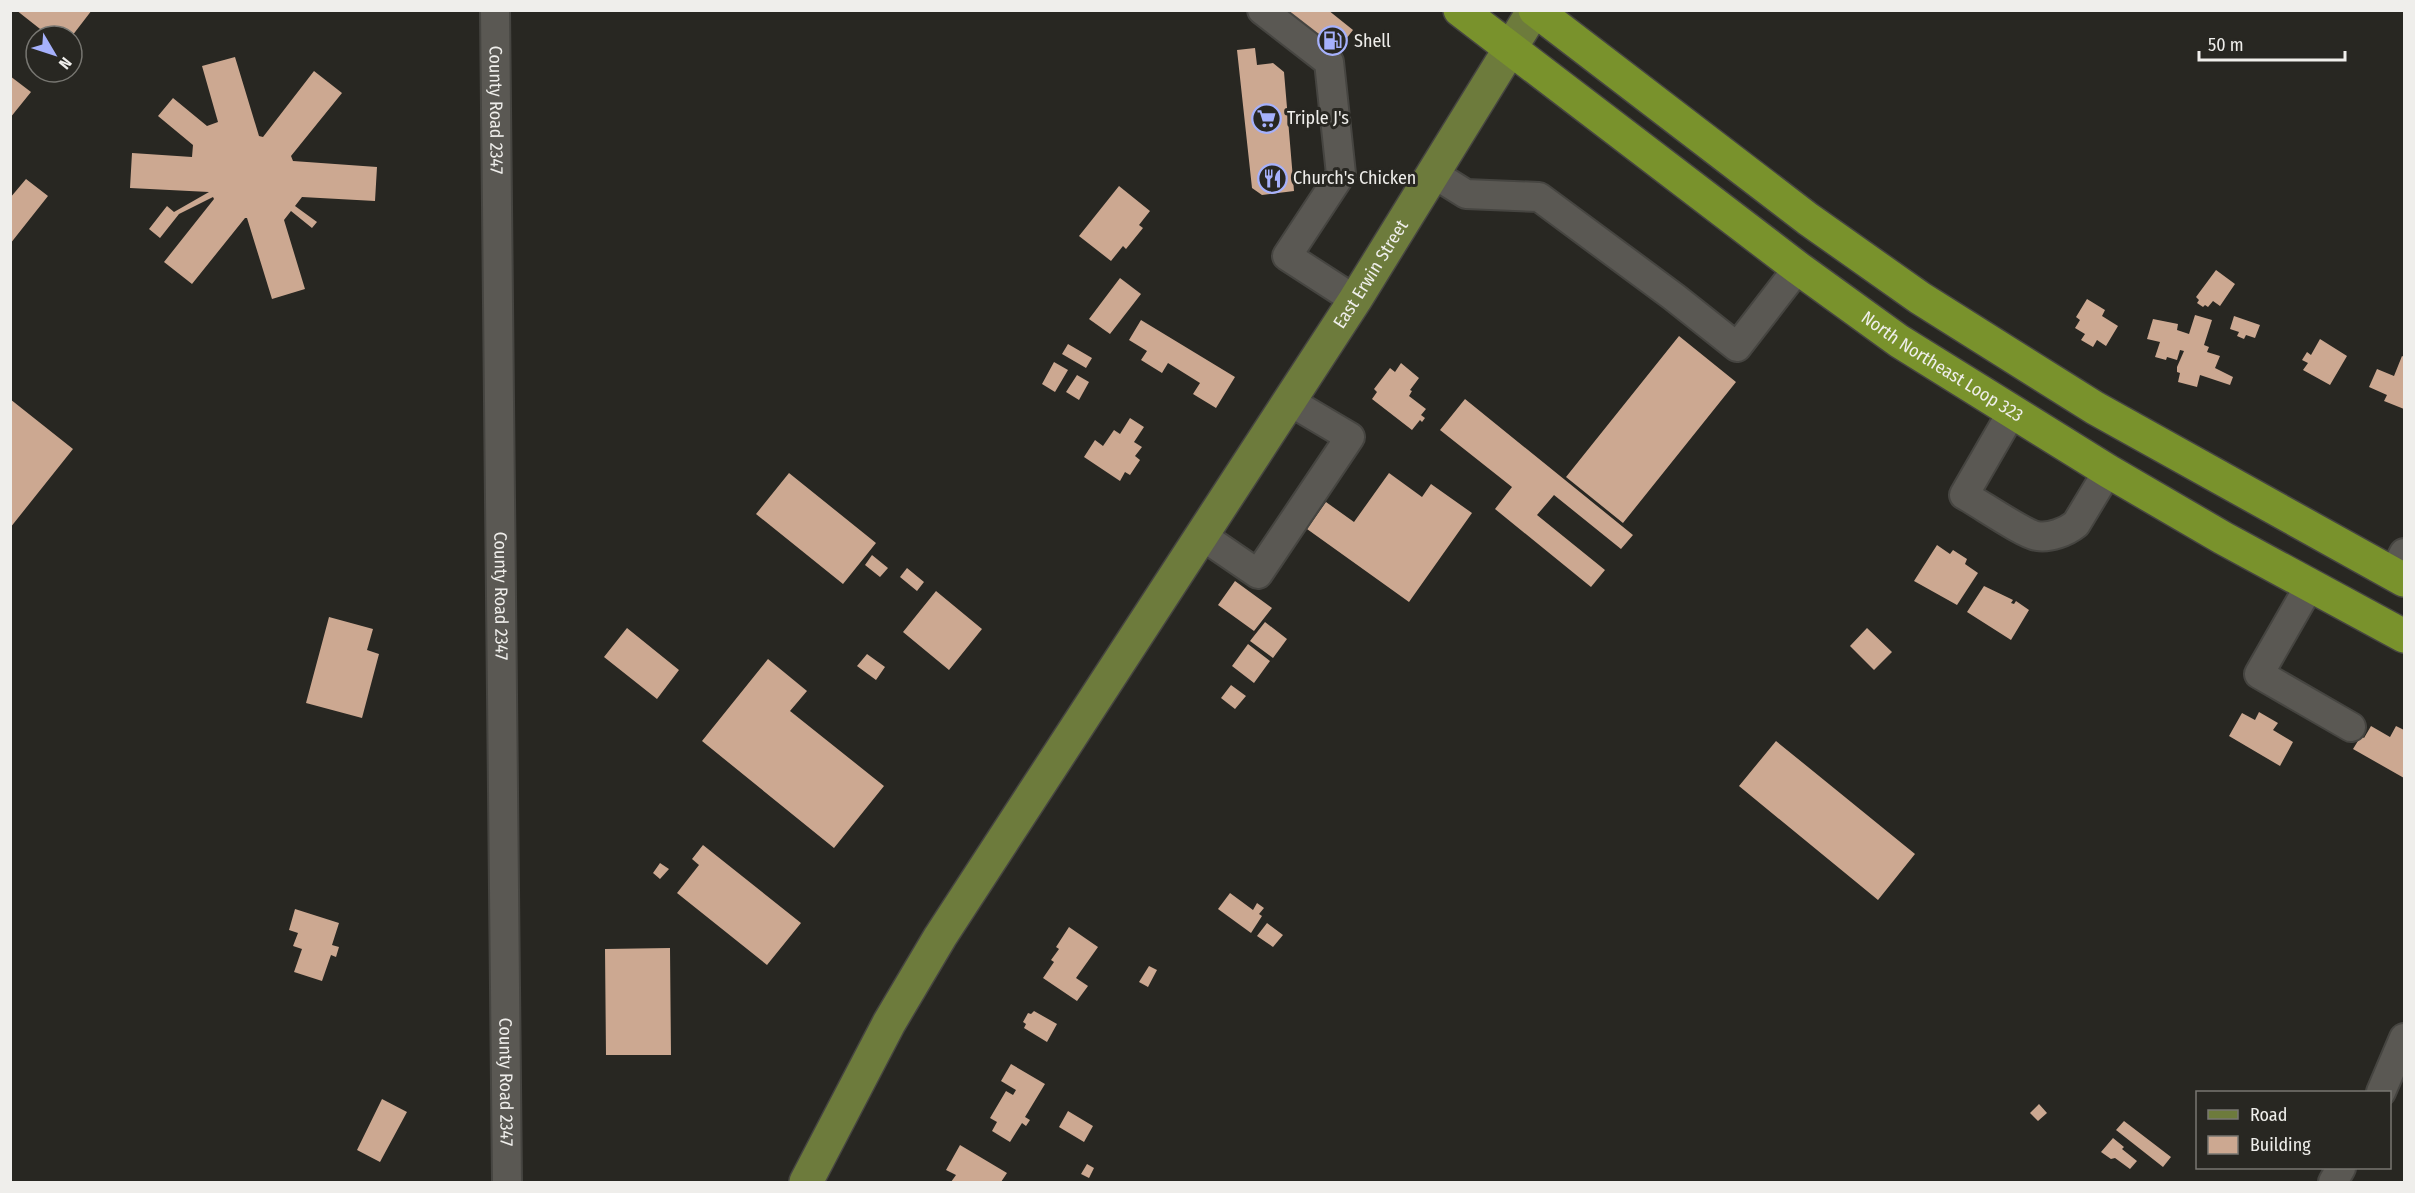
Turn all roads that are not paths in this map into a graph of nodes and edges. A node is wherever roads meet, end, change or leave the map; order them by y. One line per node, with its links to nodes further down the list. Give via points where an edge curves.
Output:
1 (495, 10): 19 (street, County Road 2347)
2 (1262, 10): 8 (street, via 1329,62 1341,174 1287,256)
3 (1460, 10): 5 (highway, North Northeast Loop 323)
4 (1535, 10): 5 (main road, East Erwin Street); 13 (highway, via 1808,219 1930,305 2095,408)
5 (1511, 49): 6 (main road, East Erwin Street); 7 (highway, North Northeast Loop 323)
6 (1434, 174): 7 (street, via 1467,194 1539,197 1737,347); 8 (main road, East Erwin Street)
7 (1798, 268): 10 (highway, North Northeast Loop 323, via 1899,341)
8 (1355, 300): 9 (main road, East Erwin Street)
9 (1290, 400): 12 (main road, East Erwin Street); 12 (street, via 1350,437 1258,574)
10 (2012, 412): 11 (highway, North Northeast Loop 323); 11 (street, via 1964,495 2033,536 2047,537 2076,524)
11 (2108, 471): 14 (highway, North Northeast Loop 323)
12 (1201, 536): 20 (main road, East Erwin Street, via 940,937 889,1023)
13 (2401, 569)
14 (2310, 585): 15 (highway, North Northeast Loop 323); 16 (street, via 2259,674)
15 (2404, 636)
16 (2351, 727)
17 (2404, 1038): 18 (street)
18 (2381, 1091)
19 (507, 1182)
20 (806, 1182)

